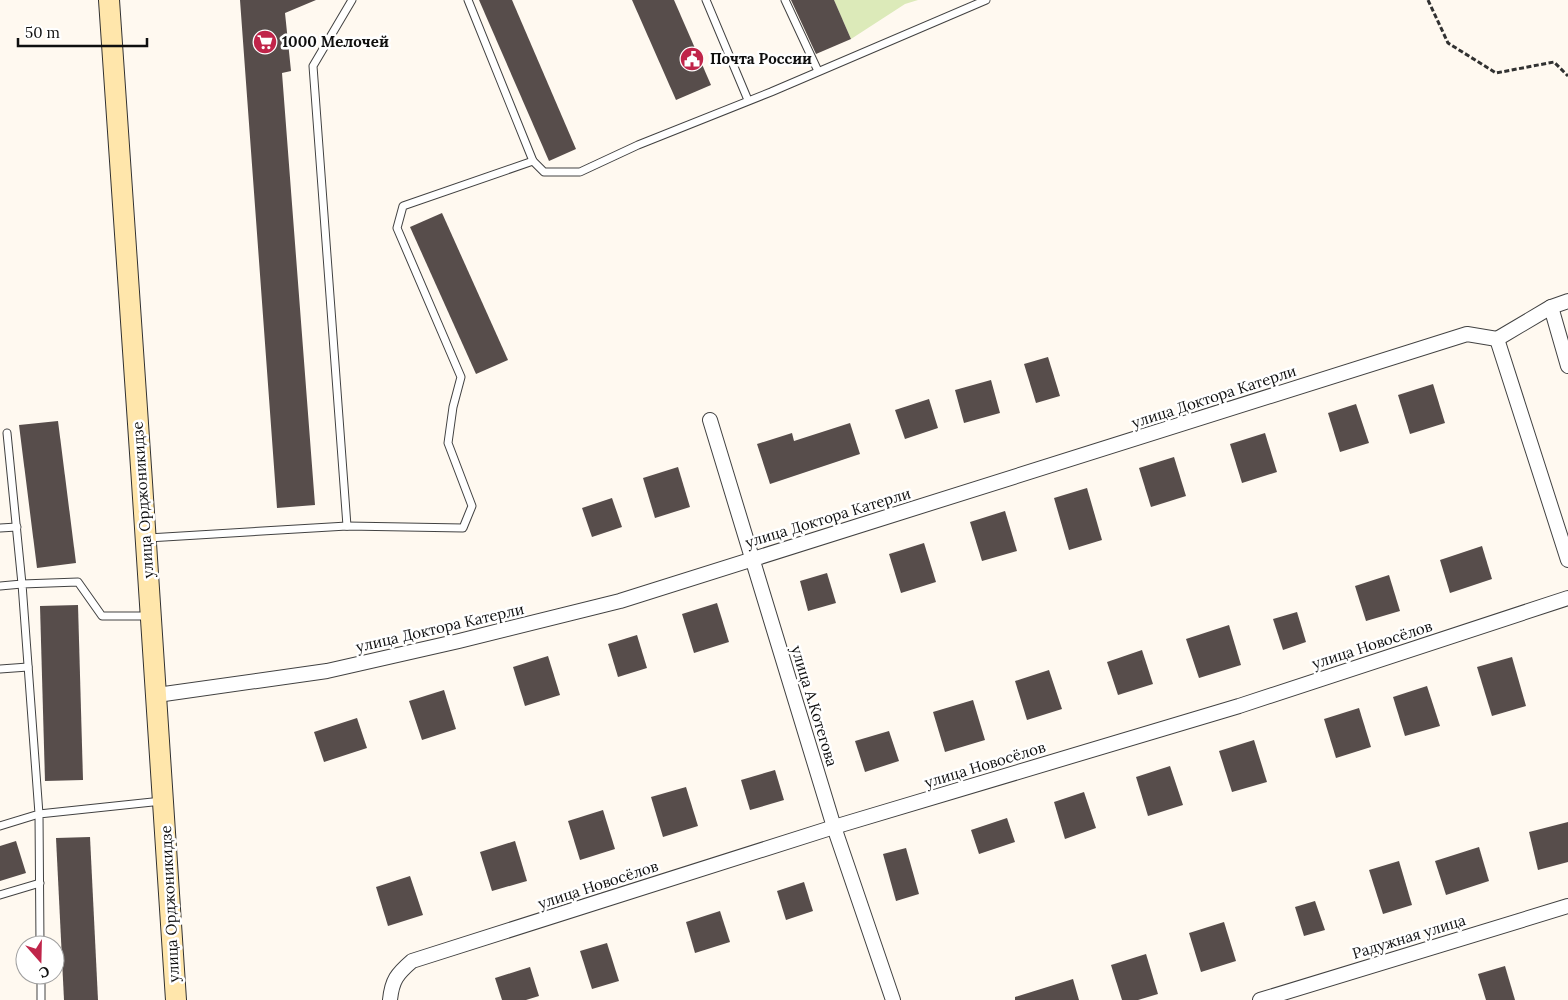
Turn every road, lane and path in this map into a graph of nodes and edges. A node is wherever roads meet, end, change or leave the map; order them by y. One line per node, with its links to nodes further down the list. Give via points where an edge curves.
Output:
1 (109, 0): 21 (main road, улица Орджоникидзе)
2 (352, 0): 18 (lane, via 313,66)
3 (468, 0): 11 (lane)
4 (706, 0): 10 (lane)
5 (785, 0): 8 (lane)
6 (986, 0): 8 (lane)
7 (1428, 0): 9 (path, via 1448,43 1496,73 1554,62)
8 (818, 71): 10 (lane)
9 (1568, 76)
10 (748, 100): 11 (lane, via 580,172 544,172)
11 (533, 161): 18 (lane, via 403,206 397,228 462,378 453,407 448,442 472,506 463,528)
12 (1568, 301): 13 (street)
13 (1551, 307): 14 (street); 15 (street)
14 (1498, 339): 22 (street, улица Доктора Катерли, via 1467,334); 23 (street)
15 (1568, 366)
16 (710, 420): 22 (street, улица А.Котегова)
17 (7, 433): 19 (lane)
18 (347, 526): 21 (lane)
19 (17, 527): 20 (lane); 24 (lane)
20 (0, 528)
21 (145, 538): 27 (main road, улица Орджоникидзе)
22 (751, 559): 30 (street, улица Доктора Катерли, via 620,600 327,672); 34 (street, улица А.Котегова)
23 (1568, 560)
24 (22, 584): 25 (lane); 27 (lane, via 78,582 102,616); 28 (lane)
25 (0, 586)
26 (1568, 598): 34 (street, улица Новосёлов, via 1239,706)
27 (151, 616): 30 (main road, улица Орджоникидзе)
28 (28, 667): 29 (lane); 32 (lane)
29 (0, 669)
30 (157, 695): 31 (main road, улица Орджоникидзе)
31 (164, 801): 32 (lane); 41 (main road, улица Орджоникидзе)
32 (39, 814): 33 (lane); 35 (lane)
33 (0, 826)
34 (834, 827): 42 (street, улица Новосёлов, via 412,962 397,974); 43 (street, улица А.Котегова)
35 (40, 882): 36 (lane); 38 (lane)
36 (0, 894)
37 (1568, 906): 44 (street, Радужная улица)
38 (40, 935)
39 (40, 985): 40 (lane)
40 (41, 1000)
41 (176, 1000)
42 (390, 1000)
43 (893, 1000)
44 (1260, 1000)

